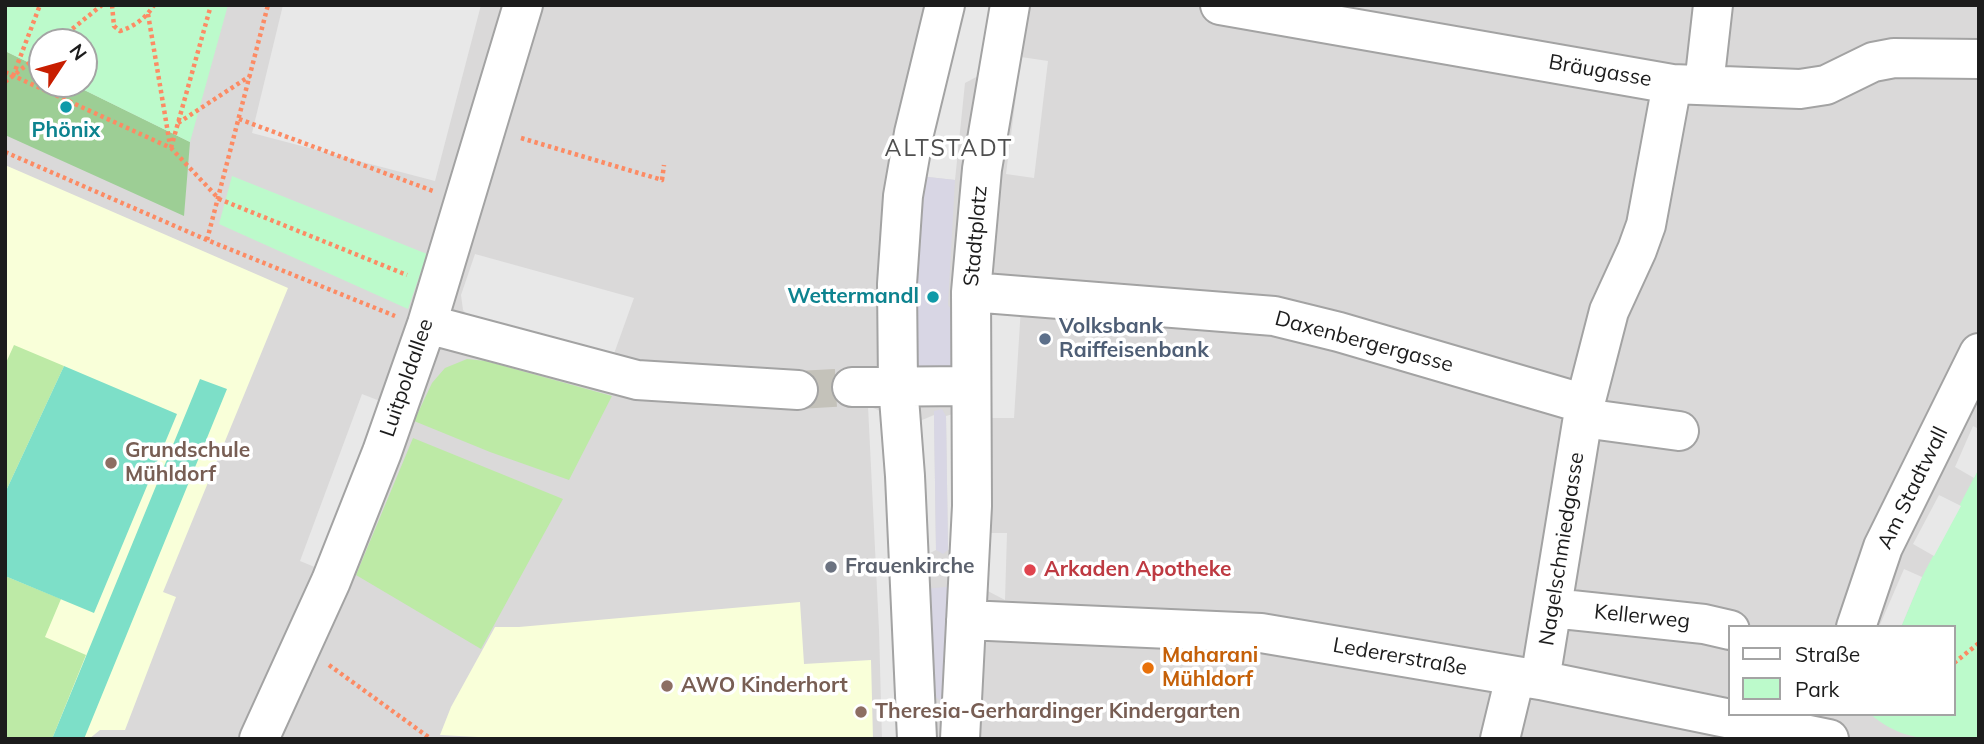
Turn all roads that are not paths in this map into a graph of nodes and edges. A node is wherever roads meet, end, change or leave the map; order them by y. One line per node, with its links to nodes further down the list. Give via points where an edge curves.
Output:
1 (523, 5): 9 (street, Luitpoldallee)
2 (945, 5): 11 (street, via 903,196 897,284)
3 (1010, 5): 8 (street, Stadtplatz, via 982,169)
4 (1220, 5): 7 (street, Bräugasse)
5 (1713, 5): 7 (street, Nagelschmiedgasse)
6 (1979, 60): 7 (street, Bräugasse, via 1894,58 1873,62 1826,85 1800,89)
7 (1688, 85): 15 (street, Nagelschmiedgasse, via 1646,225 1609,311)
8 (971, 292): 12 (street, Stadtplatz); 15 (street, Daxenbergergasse, via 1274,316 1352,335)
9 (432, 306): 14 (street, via 637,380); 23 (street, Luitpoldallee, via 331,581)
10 (1979, 353): 19 (street, Am Stadtwall, via 1883,547)
11 (898, 385): 12 (street); 13 (street); 24 (street)
12 (971, 386): 18 (street, Stadtplatz)
13 (852, 387)
14 (798, 390)
15 (1584, 411): 16 (street); 17 (street, Nagelschmiedgasse)
16 (1679, 431)
17 (1552, 608): 20 (street, Kellerweg); 21 (street, Nagelschmiedgasse)
18 (967, 620): 21 (street, Ledererstraße, via 1261,633); 25 (street, Stadtplatz)
19 (1857, 625)
20 (1717, 627)
21 (1528, 679): 26 (street, Nagelschmiedgasse); 27 (street, Ledererstraße)
22 (1837, 716): 27 (street)
23 (259, 739)
24 (917, 739)
25 (960, 739)
26 (1500, 739)
27 (1831, 739)

